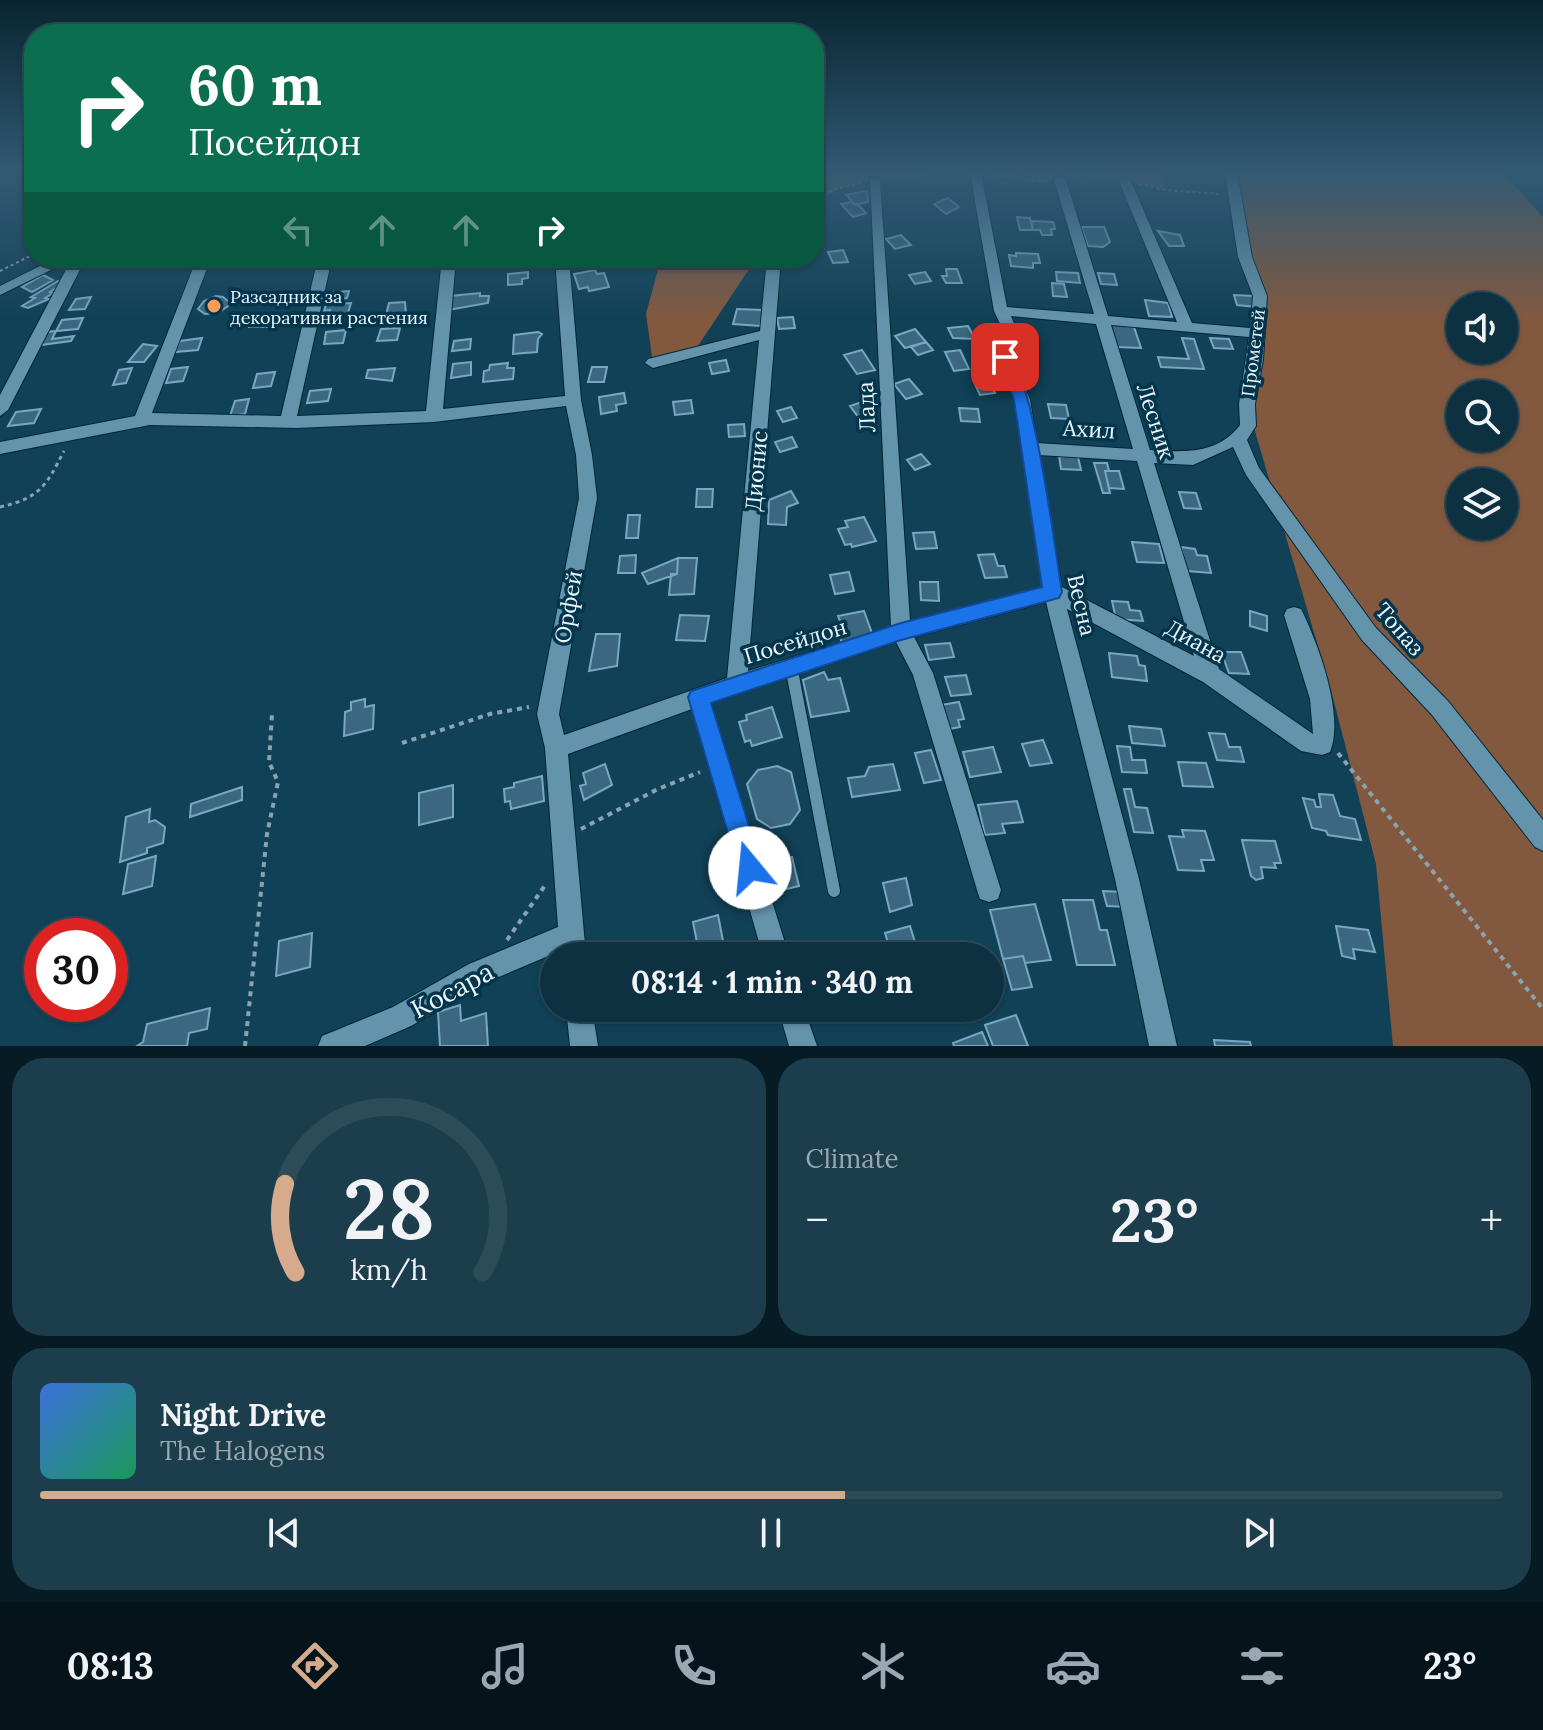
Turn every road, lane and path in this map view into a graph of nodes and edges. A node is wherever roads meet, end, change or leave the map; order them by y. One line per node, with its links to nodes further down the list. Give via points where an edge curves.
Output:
1 (876, 221): 35 (street, Лада)
2 (984, 221): 16 (street, Весна)
3 (1072, 221): 17 (street, Лесник)
4 (1142, 221): 18 (street)
5 (1239, 221): 20 (street, Прометей, via 1245,257 1260,296)
6 (24, 259): 14 (path)
7 (58, 268): 15 (street)
8 (70, 268): 23 (street)
9 (200, 268): 25 (street)
10 (323, 268): 26 (street)
11 (448, 268): 24 (street)
12 (563, 268): 22 (street, Орфей)
13 (773, 268): 19 (street, Дионис)
14 (0, 271)
15 (0, 291)
16 (1001, 311): 17 (street); 30 (street, Весна, via 1008,326 1005,357 1022,400)
17 (1100, 320): 18 (street); 31 (street, Лесник)
18 (1187, 327): 20 (street)
19 (769, 333): 21 (street); 38 (street, Дионис)
20 (1257, 333): 28 (street, Прометей, via 1248,426)
21 (653, 363)
22 (573, 400): 24 (street); 41 (street, Орфей, via 588,498)
23 (0, 410)
24 (434, 416): 26 (street)
25 (141, 421): 26 (street); 27 (street)
26 (288, 422)
27 (73, 434): 29 (street); 32 (path, via 35,498)
28 (1238, 439): 31 (street, Ахил, via 1222,443 1208,457); 46 (street, Топаз, via 1252,471 1369,634 1440,708)
29 (0, 448)
30 (1028, 448): 31 (street, Ахил); 33 (street, Весна)
31 (1143, 454): 37 (street, Лесник)
32 (0, 507)
33 (1053, 592): 35 (street, Посейдон); 37 (street, Диана); 62 (street, Весна, via 1127,879)
34 (1294, 615): 42 (street, via 1322,710)
35 (901, 632): 36 (street, Посейдон); 49 (street, via 923,673)
36 (792, 669): 38 (street, Посейдон); 50 (lane)
37 (1210, 675): 42 (street, Диана)
38 (737, 684): 39 (street, Посейдон)
39 (699, 697): 44 (street, Посейдон); 45 (street)
40 (272, 714): 58 (path, via 269,762 278,782 267,834)
41 (548, 714): 43 (path, via 521,707); 44 (street, Орфей)
42 (1317, 740): 55 (path)
43 (402, 743)
44 (556, 748): 47 (street, Орфей)
45 (717, 766): 47 (path, via 606,815); 53 (street)
46 (1543, 839)
47 (564, 841): 52 (street, Орфей)
48 (554, 872): 51 (path)
49 (989, 890)
50 (834, 891)
51 (505, 942)
52 (572, 942)
53 (772, 942)
54 (540, 955): 59 (street, Косара, via 478,973 402,1017)
55 (1543, 1009)
56 (581, 1022): 60 (street)
57 (795, 1022): 61 (street)
58 (245, 1046)
59 (332, 1046)
60 (584, 1046)
61 (803, 1046)
62 (1163, 1046)

